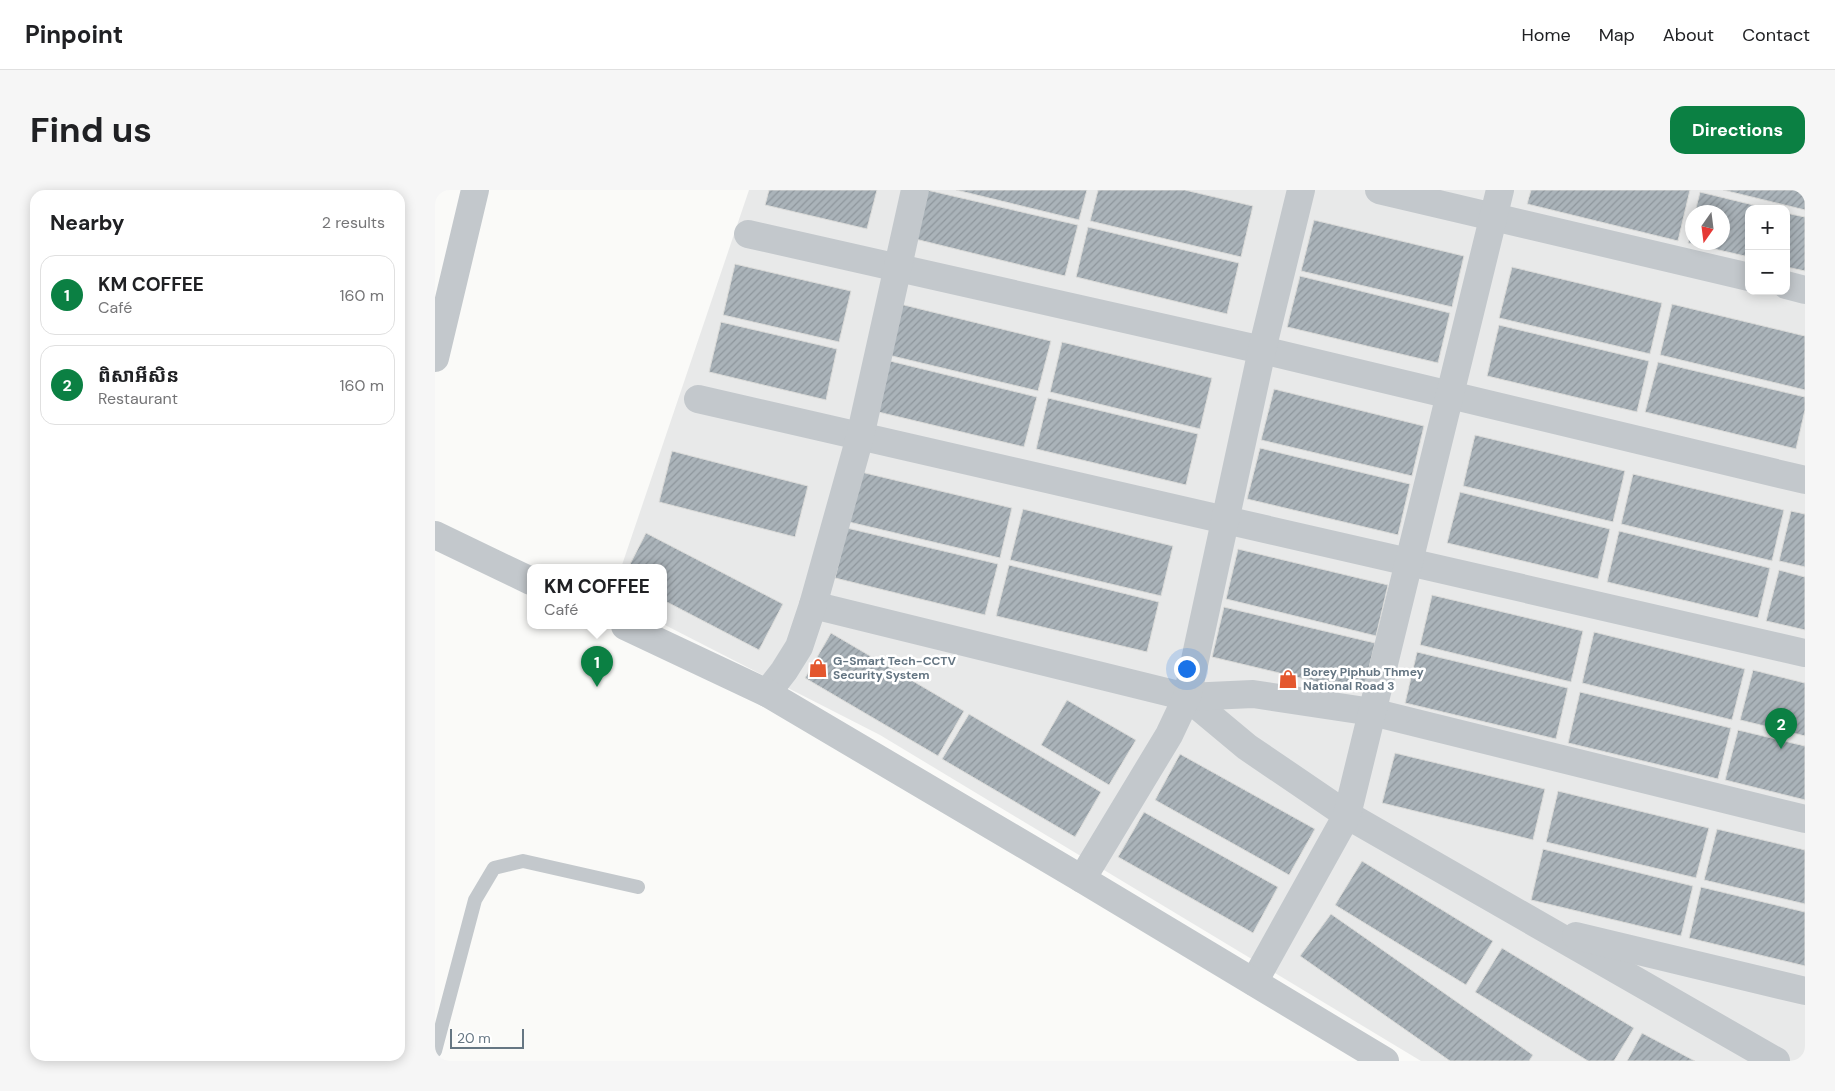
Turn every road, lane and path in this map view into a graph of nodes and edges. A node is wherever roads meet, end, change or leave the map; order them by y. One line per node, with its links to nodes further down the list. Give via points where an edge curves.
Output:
1 (475, 190): 13 (street)
2 (915, 190): 8 (street)
3 (1301, 190): 12 (street)
4 (1379, 190): 6 (street)
5 (1500, 190): 6 (street)
6 (1493, 217): 9 (street); 14 (street)
7 (748, 234): 8 (street)
8 (898, 267): 12 (street); 16 (street)
9 (1745, 276)
10 (1790, 286): 11 (street)
11 (1805, 290)
12 (1262, 350): 14 (street); 18 (street)
13 (435, 358)
14 (1450, 395): 17 (street); 20 (street)
15 (698, 399): 16 (street)
16 (860, 436): 18 (street); 22 (street)
17 (1805, 480)
18 (1226, 520): 20 (street); 26 (street)
19 (435, 535): 21 (street)
20 (1409, 562): 24 (street); 27 (street)
21 (527, 579)
22 (813, 606): 25 (street, via 799,647); 26 (street)
23 (631, 629): 25 (street)
24 (1805, 653)
25 (767, 694): 30 (street)
26 (1187, 697): 27 (street, via 1253,694); 28 (street, via 1247,747); 30 (street, via 1169,735)
27 (1373, 712): 28 (street); 29 (street)
28 (1347, 815): 32 (street); 33 (street)
29 (1805, 820)
30 (1082, 879): 33 (street)
31 (638, 887): 35 (lane, via 523,861 494,868 475,900)
32 (1546, 929): 34 (street); 37 (street)
33 (1253, 982): 36 (street)
34 (1805, 991)
35 (435, 1050)
36 (1385, 1061)
37 (1776, 1061)

